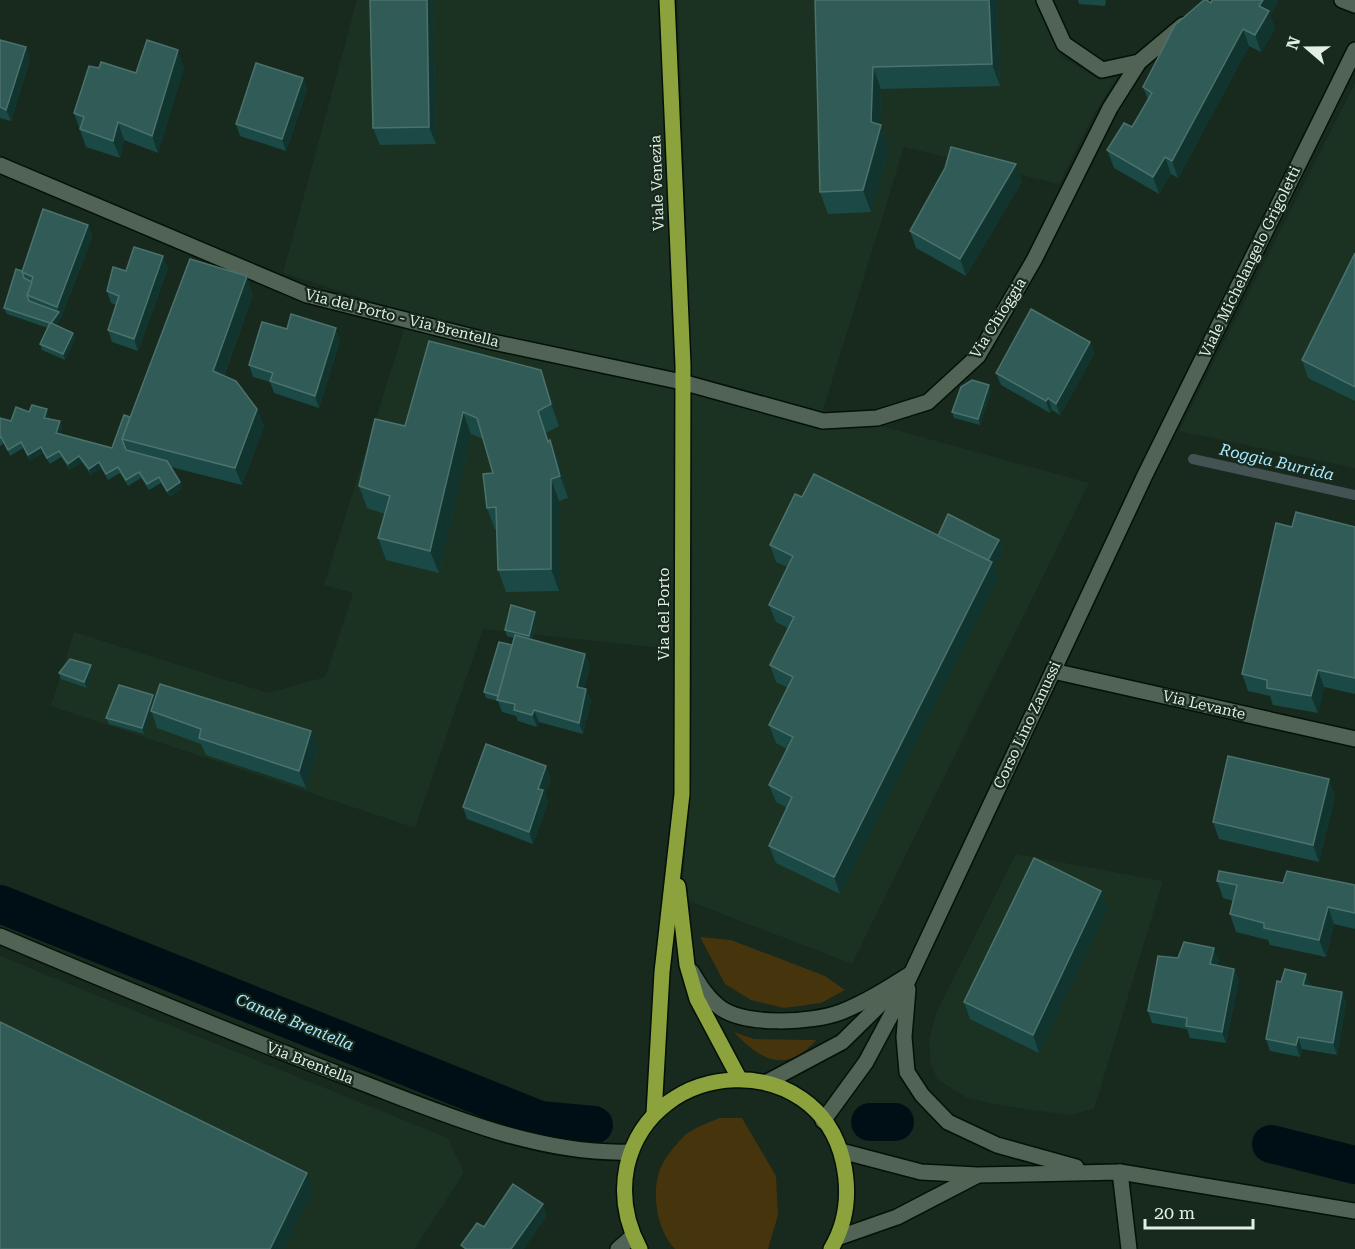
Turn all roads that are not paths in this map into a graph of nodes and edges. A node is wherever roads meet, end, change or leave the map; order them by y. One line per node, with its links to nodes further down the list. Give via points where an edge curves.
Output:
1 (667, 0): 9 (main road, Viale Venezia)
2 (1044, 0): 7 (street, Via Chioggia, via 1064,44 1102,70)
3 (1342, 0): 4 (street)
4 (1355, 5)
5 (1197, 14): 7 (street, Via Chioggia)
6 (1355, 50): 11 (street, Viale Michelangelo Grigoletti)
7 (1139, 62): 10 (street, Via Chioggia, via 1110,108 1034,260 978,356 928,402 877,418 823,420)
8 (0, 165): 10 (street, Via del Porto - Via Brentella, via 307,295 493,342)
9 (683, 365): 10 (main road, Via del Porto)
10 (682, 382): 14 (main road, Via del Porto, via 682,794)
11 (1145, 475): 12 (street, Corso Lino Zanussi)
12 (1053, 671): 13 (street, Via Levante); 17 (street, Corso Lino Zanussi)
13 (1355, 739)
14 (675, 862): 16 (main road, Via del Porto); 20 (main road, Via del Porto, via 662,972)
15 (0, 936): 23 (street, Via Brentella, via 225,1031 483,1129 599,1153)
16 (687, 964): 17 (street, via 718,1007 739,1018 777,1022 839,1013); 18 (main road, Via del Porto, via 705,1016)
17 (910, 974): 19 (street, Corso Lino Zanussi, via 842,1042); 21 (street, Corso Lino Zanussi, via 866,1062); 24 (street, via 904,1037 907,1072 922,1095 948,1122 997,1145)
18 (740, 1078): 19 (main road); 20 (main road, via 708,1082 678,1094)
19 (767, 1082): 21 (main road, via 798,1097)
20 (654, 1114): 23 (main road)
21 (823, 1121): 22 (main road)
22 (841, 1151): 26 (street, via 921,1172); 29 (main road, via 848,1180 846,1210)
23 (630, 1152): 28 (main road, via 624,1180 625,1209)
24 (1090, 1171): 25 (street); 26 (street)
25 (1120, 1172): 27 (street); 31 (street)
26 (977, 1175): 29 (street, via 897,1217)
27 (1355, 1211)
28 (637, 1243): 30 (street)
29 (834, 1244)
30 (618, 1249)
31 (1129, 1249)

